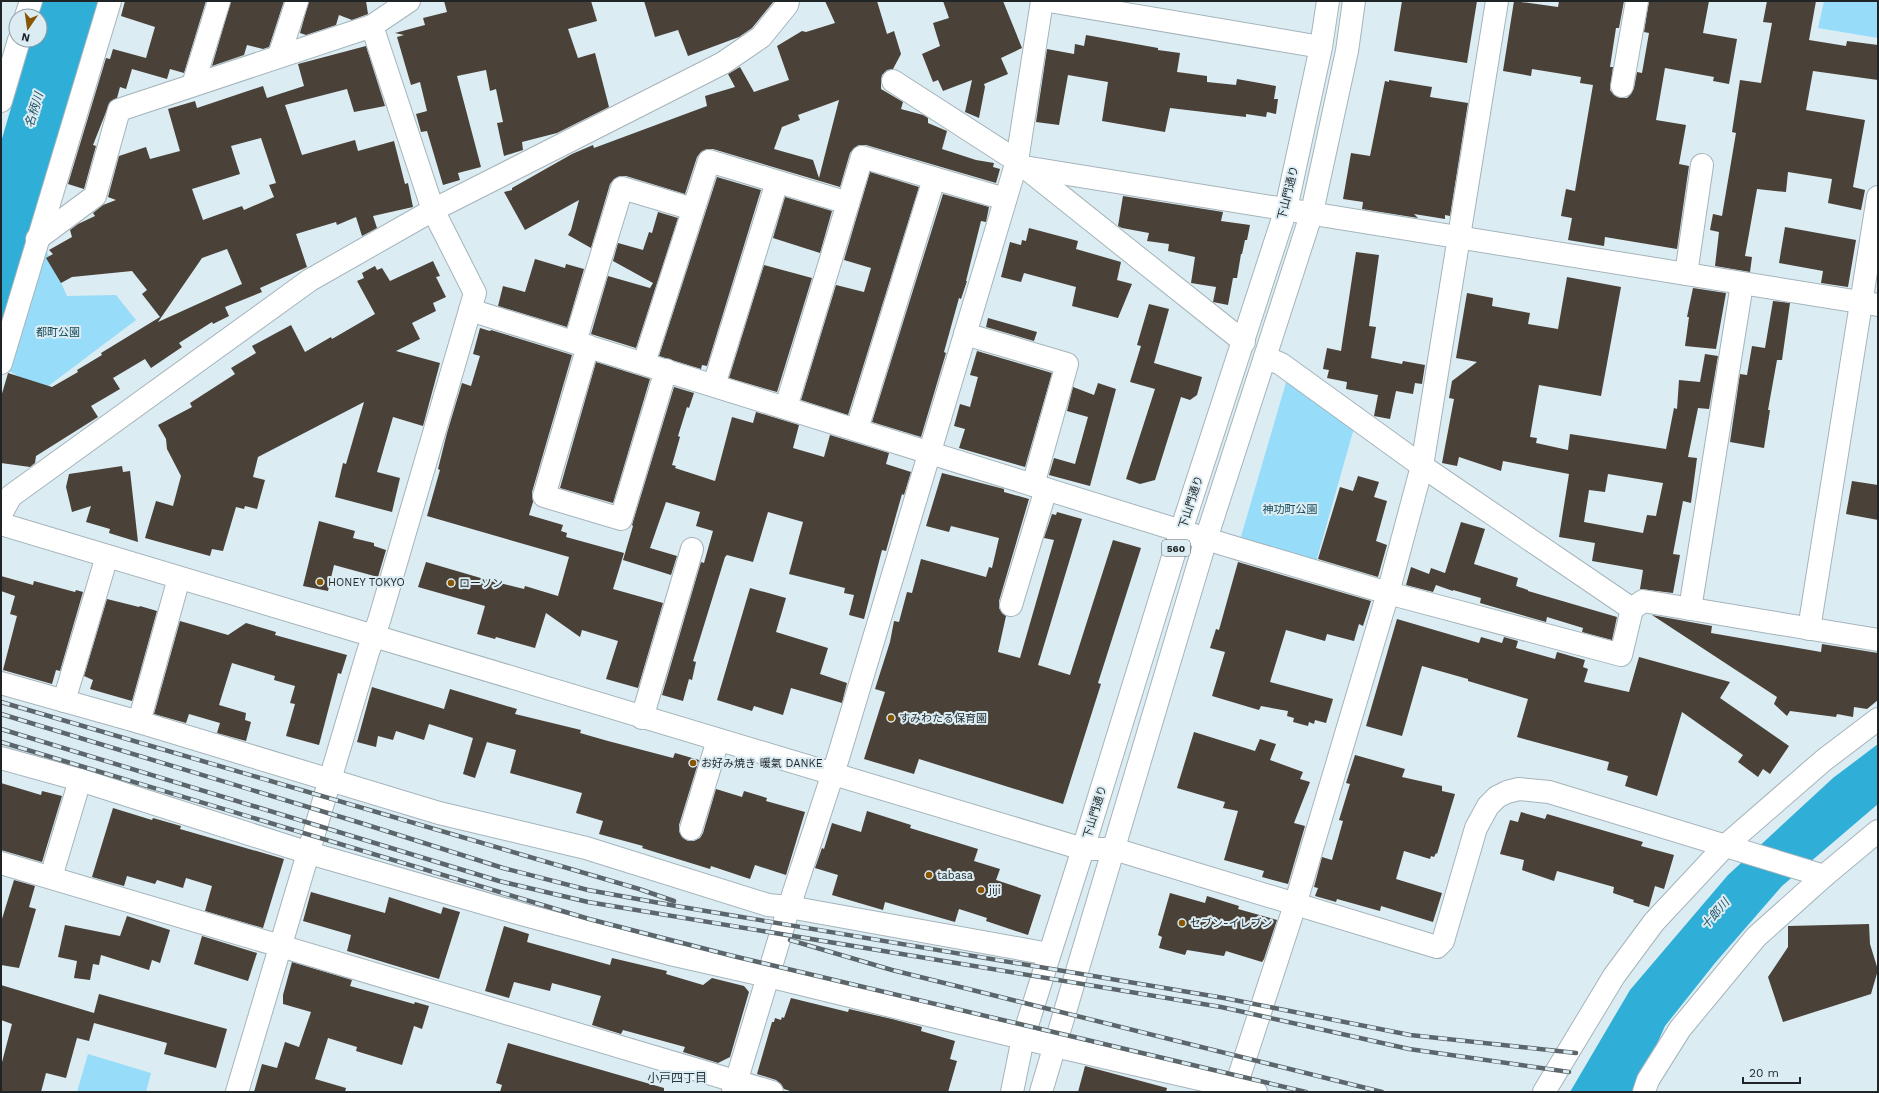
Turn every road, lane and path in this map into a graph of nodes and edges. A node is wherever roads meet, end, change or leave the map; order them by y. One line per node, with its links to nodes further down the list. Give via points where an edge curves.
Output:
1 (110, 1): 32 (street)
2 (219, 1): 17 (street)
3 (297, 1): 15 (street)
4 (409, 1): 12 (street)
5 (1042, 1): 20 (street)
6 (1049, 1): 13 (street)
7 (1328, 1): 13 (street, 下山門通り / 560)
8 (1354, 1): 30 (street, 560, via 1347,51)
9 (1497, 1): 31 (street)
10 (1637, 1): 18 (street)
11 (786, 2): 29 (street, via 761,37 723,63)
12 (384, 14): 15 (street); 29 (street)
13 (1321, 47): 28 (street, 下山門通り / 560)
14 (17, 48): 19 (street)
15 (279, 56): 17 (street)
16 (893, 81): 20 (street)
17 (193, 85): 32 (street, via 119,110 95,196)
18 (1622, 86)
19 (1, 101)
20 (1020, 164): 25 (street); 28 (street); 38 (street)
21 (1702, 165): 33 (street)
22 (934, 178): 25 (street); 26 (street, via 862,157); 46 (street)
23 (777, 182): 26 (street); 27 (street, via 708,162); 44 (street)
24 (1878, 196): 35 (street)
25 (1005, 200): 37 (street)
26 (848, 203): 45 (street)
27 (693, 209): 39 (street, via 622,188); 42 (street)
28 (1286, 209): 30 (street); 38 (street, 下山門通り / 560)
29 (433, 210): 36 (street, via 475,293); 50 (street, via 310,280 11,496)
30 (1312, 212): 31 (street); 40 (street, 560)
31 (1460, 236): 33 (street); 48 (street)
32 (38, 239): 41 (street)
33 (1686, 274): 34 (street)
34 (1742, 284): 35 (street); 60 (street)
35 (1869, 303): 61 (street)
36 (470, 310): 39 (street); 62 (street)
37 (964, 334): 47 (street); 49 (street, via 1067,364)
38 (1244, 342): 52 (street, 下山門通り / 560)
39 (581, 344): 42 (street); 43 (street, via 544,496 621,520)
40 (1265, 357): 48 (street, via 1281,364); 53 (street, 560)
41 (1, 363)
42 (644, 363): 43 (street)
43 (666, 370): 44 (street)
44 (714, 385): 45 (street)
45 (786, 407): 46 (street)
46 (857, 430): 47 (street)
47 (929, 453): 49 (street); 71 (street)
48 (1422, 466): 57 (street); 59 (street)
49 (1039, 487): 52 (street); 58 (street)
50 (1, 514)
51 (1, 524): 55 (street)
52 (1182, 531): 53 (street); 77 (street, 下山門通り / 560)
53 (1206, 539): 57 (street); 78 (street, 560)
54 (692, 549): 66 (street)
55 (107, 556): 56 (street); 65 (street)
56 (179, 578): 62 (street); 68 (street)
57 (1388, 593): 59 (street, via 1621,655); 83 (street)
58 (1010, 605)
59 (1632, 608): 60 (street, via 1643,601)
60 (1690, 609): 61 (street)
61 (1809, 629): 63 (street)
62 (374, 637): 66 (street); 73 (street)
63 (1878, 640)
64 (1, 684): 65 (street)
65 (64, 701): 68 (street)
66 (642, 718): 69 (street)
67 (1878, 719): 76 (street, via 1824,760)
68 (139, 722): 73 (street)
69 (718, 740): 71 (street); 74 (street)
70 (1, 758): 72 (street)
71 (832, 774): 77 (street); 84 (street)
72 (80, 780): 79 (street); 82 (street)
73 (330, 781): 79 (street); 84 (street, via 439,813 586,848 768,905)
74 (691, 829)
75 (1878, 832): 81 (street)
76 (1732, 848): 81 (street); 83 (street, via 1549,792 1519,789 1507,792 1488,806 1476,828 1443,941 1437,947); 96 (street, via 1654,922 1614,976)
77 (1083, 849): 78 (street); 86 (street, 下山門通り / 560)
78 (1114, 849): 83 (street); 89 (street, 560)
79 (309, 853): 85 (street); 87 (street, via 528,916 670,954)
80 (1, 863): 82 (street)
81 (1820, 875): 97 (street, via 1756,937 1680,1029 1648,1080)
82 (51, 877): 85 (street)
83 (1295, 905): 91 (street)
84 (789, 907): 86 (street); 87 (street)
85 (281, 947): 90 (street); 92 (street)
86 (1049, 954): 88 (street, 下山門通り / 560)
87 (768, 976): 88 (street); 90 (street)
88 (1023, 1038): 89 (street); 94 (street, 下山門通り / 560)
89 (1055, 1046): 91 (street); 95 (street, 560)
90 (735, 1086): 93 (street)
91 (1242, 1090)
92 (237, 1092)
93 (772, 1092)
94 (1012, 1092)
95 (1041, 1092)
96 (1544, 1092)
97 (1644, 1092)

